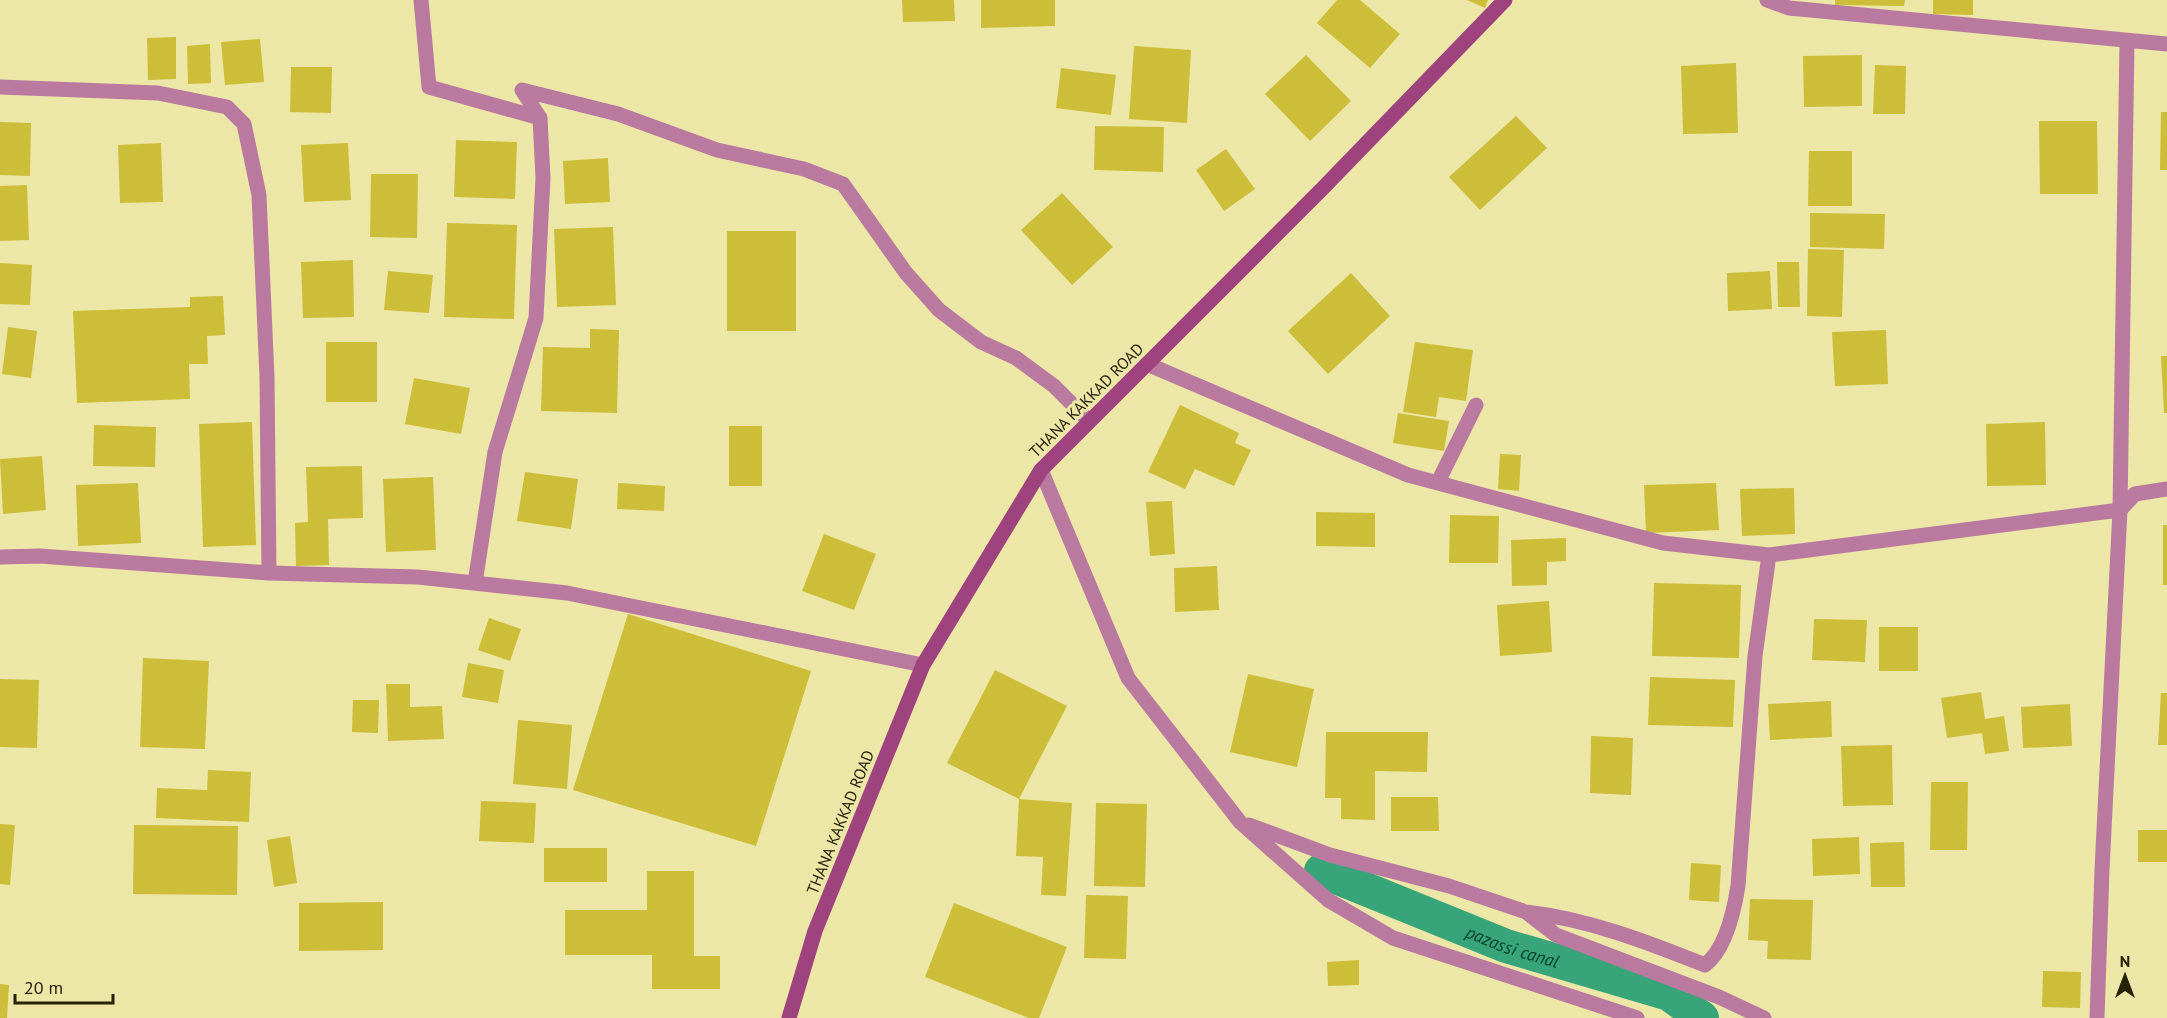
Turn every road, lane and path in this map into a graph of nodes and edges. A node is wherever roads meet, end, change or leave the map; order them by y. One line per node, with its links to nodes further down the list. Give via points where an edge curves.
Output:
1 (421, 0): 7 (street, via 429,87)
2 (1505, 0): 8 (main road, THANA KAKKAD ROAD)
3 (1767, 0): 4 (street, via 1789,8)
4 (2127, 41): 5 (street); 14 (street)
5 (2167, 44)
6 (0, 87): 17 (street, via 158,93 227,107 244,124 259,195 267,377)
7 (540, 118): 10 (street, via 522,90 618,114 717,150 804,169 843,184 906,273 939,310 981,342 1016,358 1054,386); 18 (street, via 543,178 536,318 495,452)
8 (1147, 364): 10 (main road, THANA KAKKAD ROAD); 12 (street, via 1408,475)
9 (1476, 405): 12 (street)
10 (1089, 421): 11 (main road, THANA KAKKAD ROAD)
11 (1041, 470): 19 (main road, THANA KAKKAD ROAD); 20 (street, via 1128,678)
12 (1438, 482): 15 (street, via 1663,543)
13 (2167, 489): 14 (street, via 2135,494)
14 (2120, 510): 15 (street); 25 (street)
15 (1769, 555): 21 (street, via 1755,656 1738,886 1715,957 1705,965 1593,925)
16 (0, 557): 17 (street, via 40,556)
17 (269, 573): 18 (street, via 418,576)
18 (475, 583): 19 (street, via 567,593)
19 (923, 665): 22 (main road, THANA KAKKAD ROAD, via 815,931)
20 (1240, 822): 21 (street, via 1330,855 1449,886); 23 (street, via 1328,900 1393,938)
21 (1526, 912): 24 (street, via 1556,935)
22 (789, 1018)
23 (1637, 1018)
24 (1764, 1018)
25 (2097, 1018)

